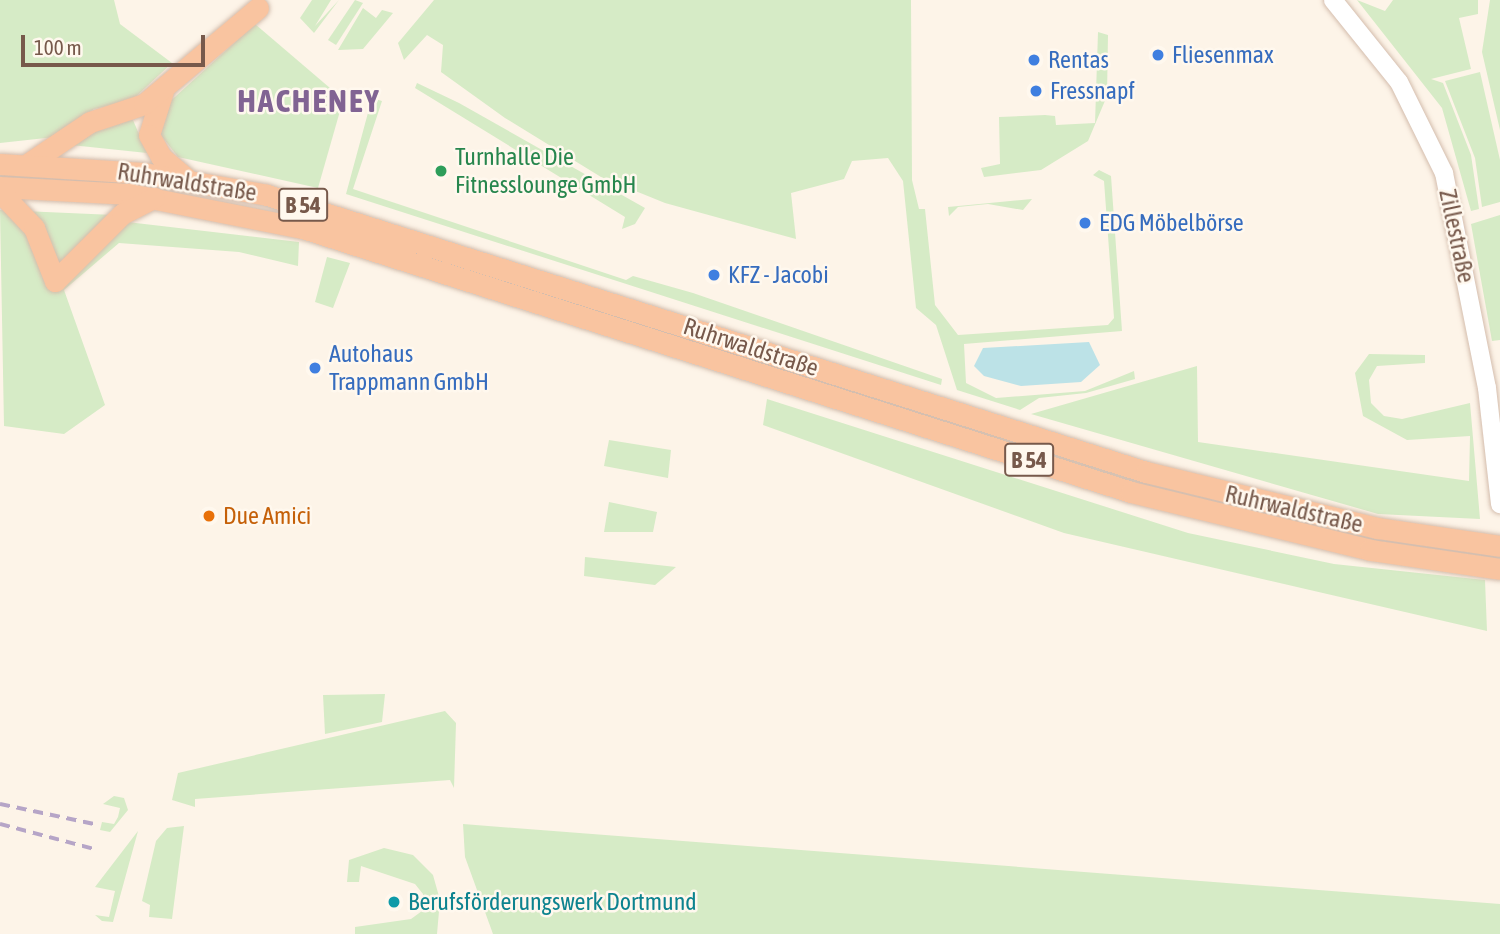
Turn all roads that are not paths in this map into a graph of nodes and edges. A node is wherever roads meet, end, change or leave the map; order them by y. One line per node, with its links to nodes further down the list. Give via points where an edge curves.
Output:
1 (1333, 0): 8 (main road, Zillestraße, via 1399,82 1432,142 1456,224)
2 (258, 8): 3 (highway)
3 (166, 86): 4 (highway, via 135,110 102,117 45,156); 5 (highway, via 149,135 161,157)
4 (8, 164): 5 (highway, Ruhrwaldstraße / B 54)
5 (188, 180): 11 (highway, Ruhrwaldstraße / B 54, via 267,195 416,238 1158,476 1377,528)
6 (0, 189): 7 (highway, Ruhrwaldstraße / B 54); 7 (highway, via 34,228 55,281 122,214)
7 (157, 198): 12 (highway, Ruhrwaldstraße / B 54, via 358,244 1131,492 1370,550)
8 (1494, 394): 9 (main road, Zillestraße)
9 (1497, 422): 10 (main road, Zillestraße)
10 (1500, 504)
11 (1500, 546)
12 (1500, 569)

